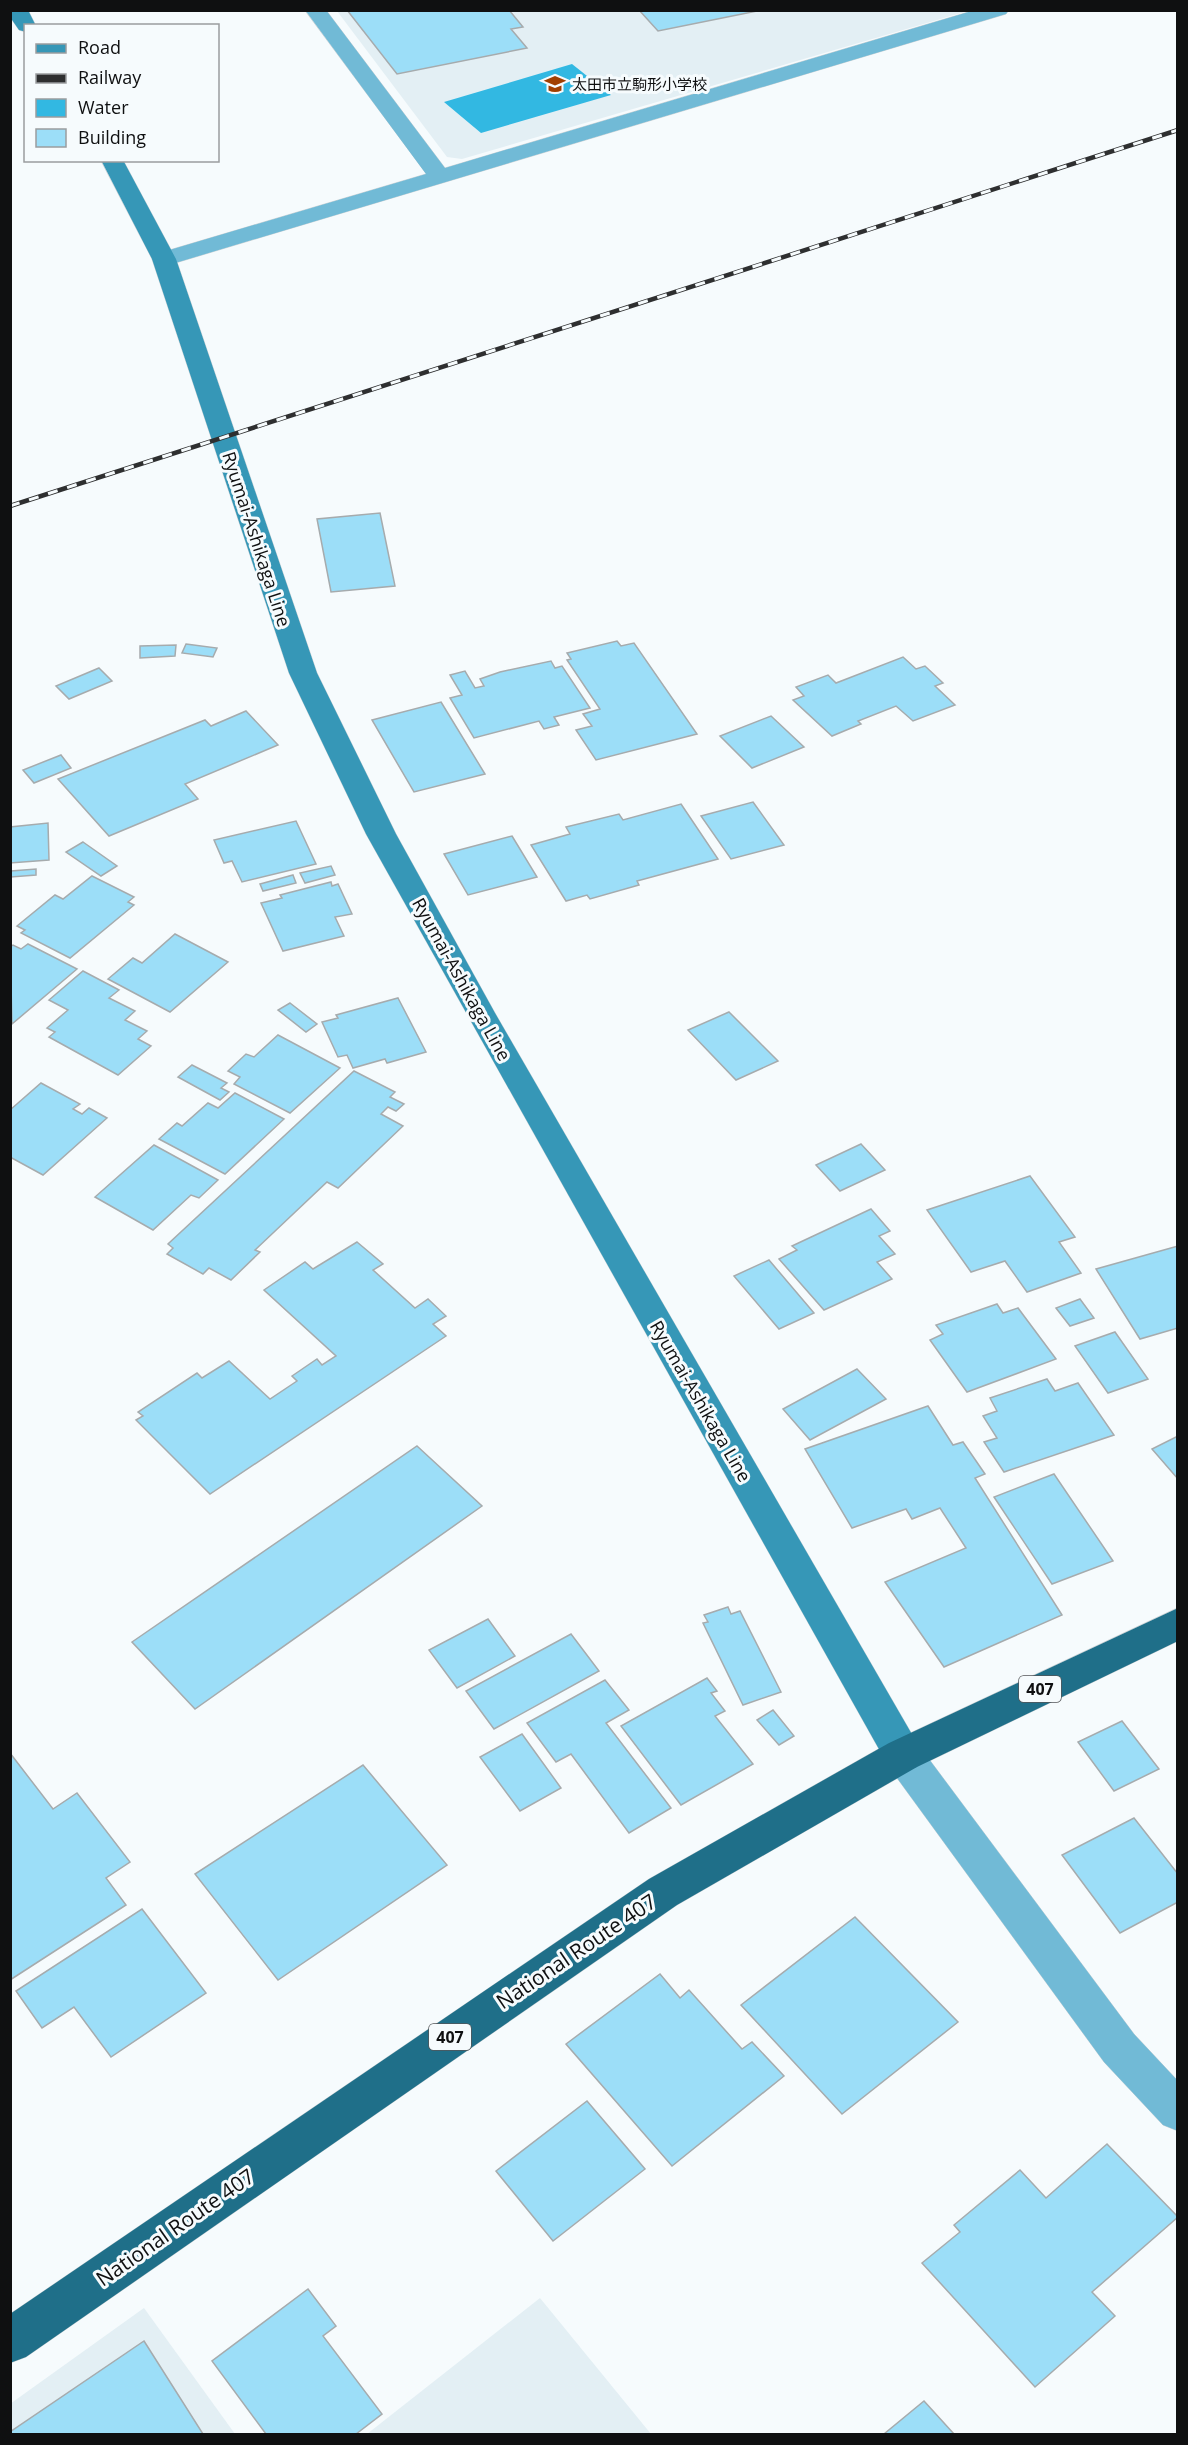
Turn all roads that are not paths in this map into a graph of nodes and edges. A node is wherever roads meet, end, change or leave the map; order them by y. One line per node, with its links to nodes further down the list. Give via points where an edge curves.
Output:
1 (17, 10): 4 (main road)
2 (315, 10): 6 (street)
3 (999, 10): 6 (street)
4 (25, 24)
5 (113, 162): 7 (main road, Ryumai-Ashikaga Line)
6 (440, 177): 7 (street)
7 (164, 259): 9 (main road, Ryumai-Ashikaga Line, via 303,673 381,834)
8 (1178, 1623): 9 (highway, National Route 407 / 407)
9 (903, 1755): 10 (street, via 1119,2048); 11 (highway, National Route 407 / 407, via 663,1892)
10 (1178, 2111)
11 (10, 2341)

